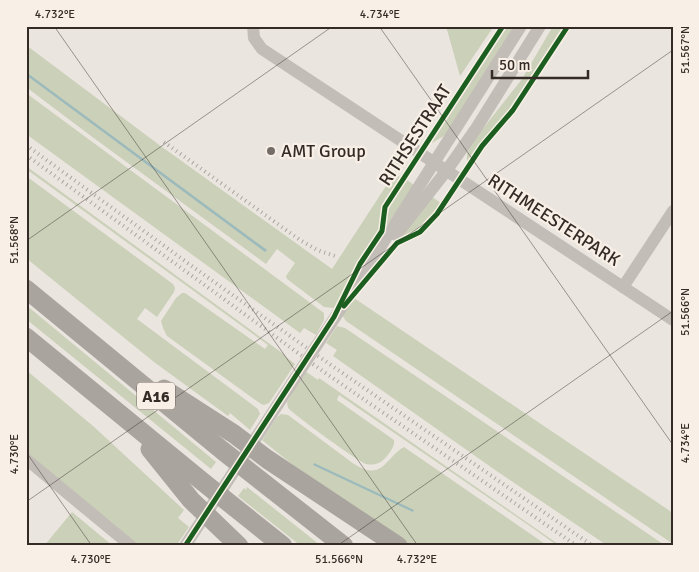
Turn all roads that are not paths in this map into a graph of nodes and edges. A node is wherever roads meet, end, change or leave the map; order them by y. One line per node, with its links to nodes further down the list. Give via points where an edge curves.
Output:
1 (253, 26): 4 (street, RITHMEESTERPARK, via 254,38 262,49)
2 (521, 26): 4 (street, RITHSESTRAAT)
3 (540, 26): 5 (street, RITHSESTRAAT)
4 (434, 162): 5 (street, RITHMEESTERPARK); 9 (street, RITHSESTRAAT)
5 (447, 170): 7 (street, RITHMEESTERPARK); 9 (street, RITHSESTRAAT)
6 (673, 211): 7 (street, RITHMEESTERPARK)
7 (622, 287): 10 (street, RITHMEESTERPARK)
8 (26, 289): 12 (highway, A16)
9 (353, 290): 16 (street, RITHSESTRAAT)
10 (673, 320)
11 (26, 337): 13 (highway, A16)
12 (90, 341): 19 (highway, A16); 20 (highway, A16)
13 (128, 421): 17 (highway, A16, via 191,500); 18 (highway, A16)
14 (26, 459): 15 (street)
15 (131, 546)
16 (186, 546)
17 (239, 546)
18 (283, 546)
19 (344, 546)
20 (398, 546)

